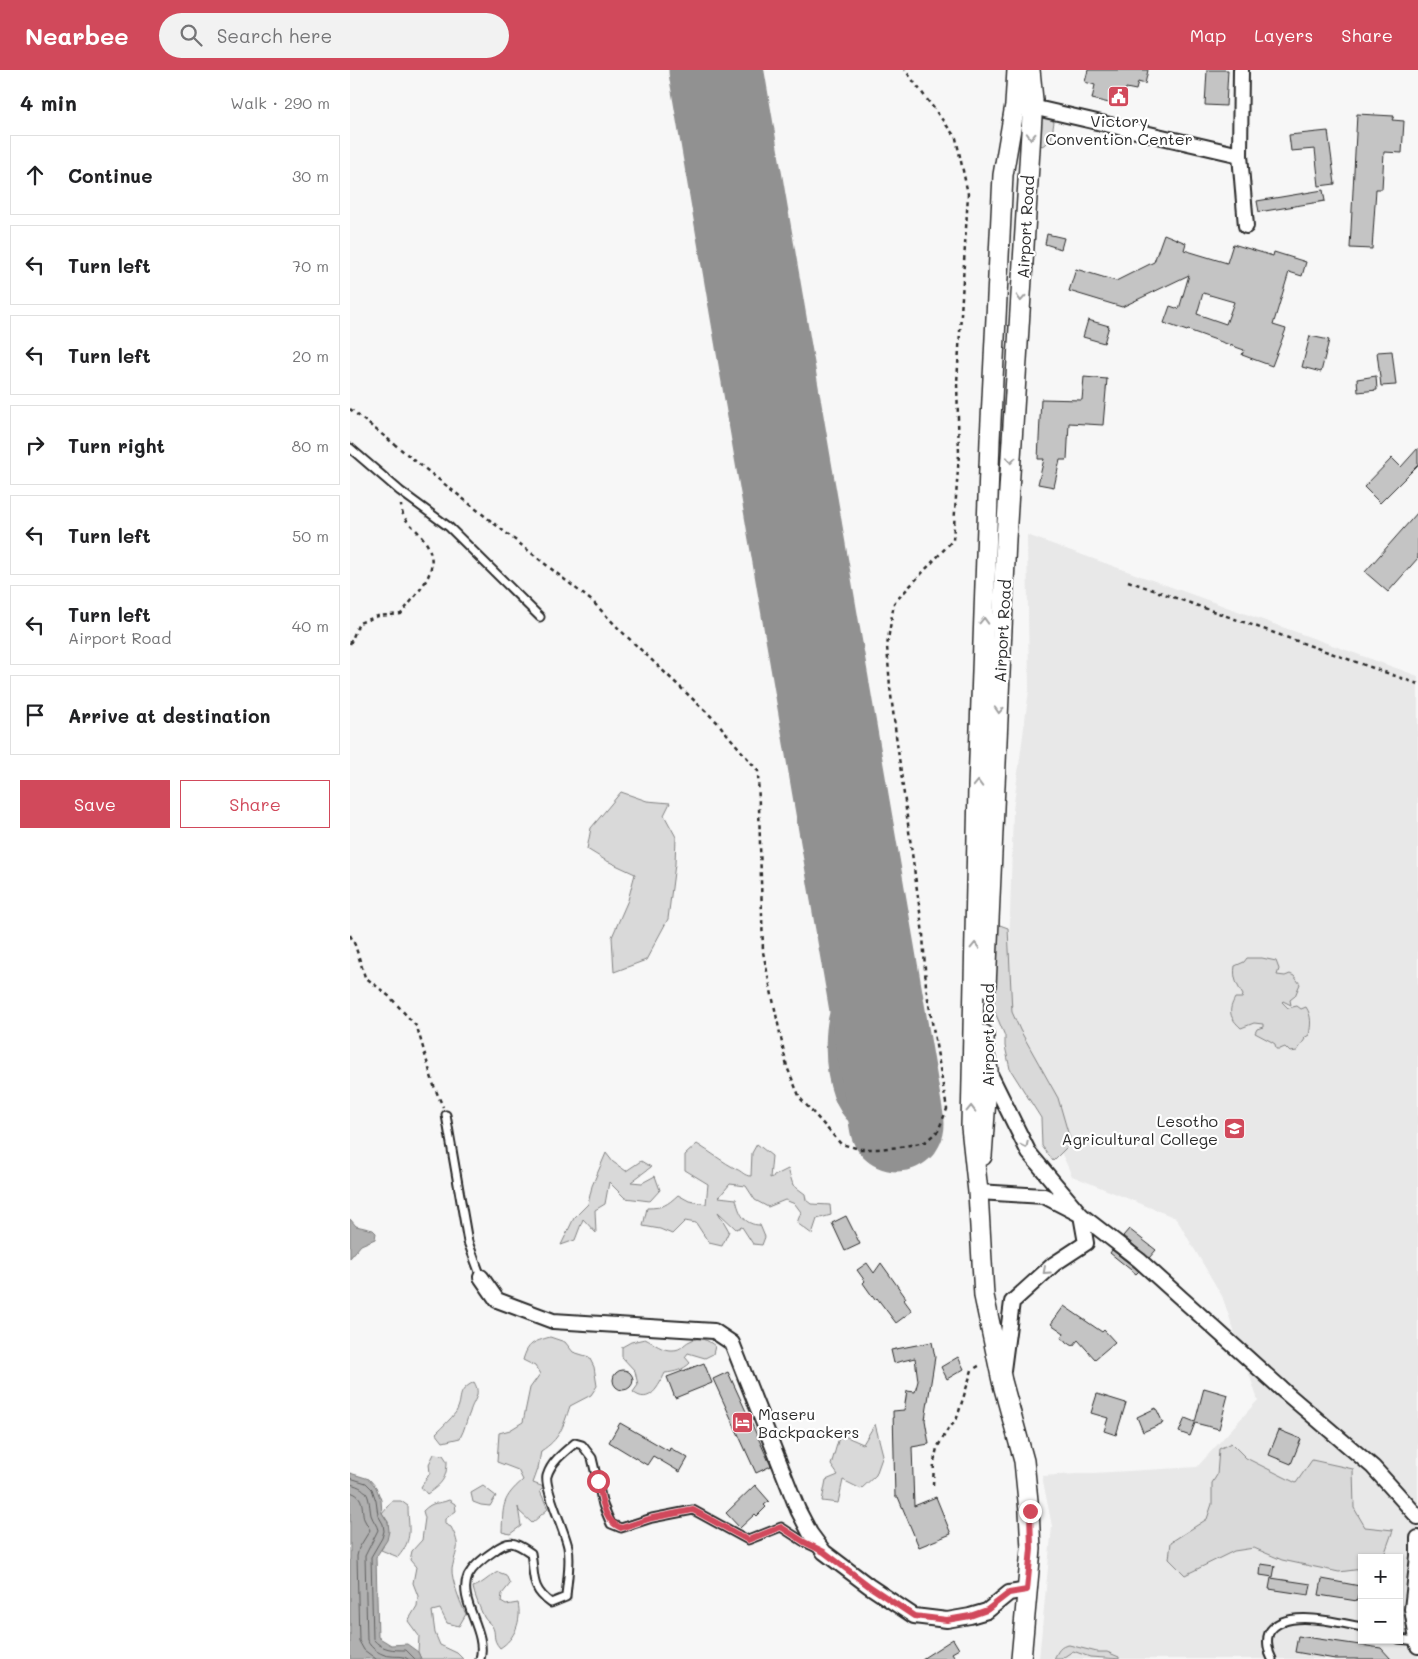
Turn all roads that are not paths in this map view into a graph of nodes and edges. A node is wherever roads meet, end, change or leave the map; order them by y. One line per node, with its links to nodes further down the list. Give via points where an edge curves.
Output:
1 (1017, 70): 11 (main road, Airport Road, one-way to 1, via 971,1127 989,460 1003,175 1015,104)
2 (1030, 70): 4 (main road, Airport Road)
3 (1241, 70): 5 (street)
4 (1032, 107): 5 (street); 9 (main road, Airport Road, one-way to 9, via 1006,549 984,1052)
5 (1240, 155): 6 (street)
6 (1246, 226)
7 (350, 448): 8 (lane, via 400,491 450,527)
8 (540, 617)
9 (988, 1070): 11 (main road, Airport Road); 12 (street, one-way to 12, via 1029,1153)
10 (446, 1115): 13 (lane, via 468,1242)
11 (978, 1192): 12 (street, via 1044,1196); 14 (main road, Airport Road, via 984,1296)
12 (1081, 1215): 14 (street, one-way to 14, via 1086,1243 1054,1264 1012,1302); 15 (street, via 1139,1260 1285,1392 1374,1467)
13 (482, 1277): 17 (street, via 498,1300 553,1321 714,1331 732,1343 798,1510)
14 (1002, 1381): 18 (main road, Airport Road, via 1024,1461 1030,1511)
15 (1418, 1517)
16 (1418, 1538): 21 (street, via 1412,1608)
17 (824, 1552): 18 (street, via 914,1616 947,1620 970,1616 987,1610 1009,1593); 22 (lane, via 781,1527 748,1540 693,1510 621,1528 611,1524 592,1458 582,1445 574,1443 550,1468 546,1478 568,1549 566,1597 551,1603 541,1596 534,1584 531,1553 515,1543 502,1544 468,1575 466,1594 479,1633)
18 (1027, 1590): 23 (main road, Airport Road)
19 (1358, 1626): 24 (lane, via 1314,1618 1282,1622 1268,1635)
20 (1403, 1640): 21 (lane)
21 (1418, 1644)
22 (480, 1659)
23 (1021, 1659)
24 (1272, 1659)

